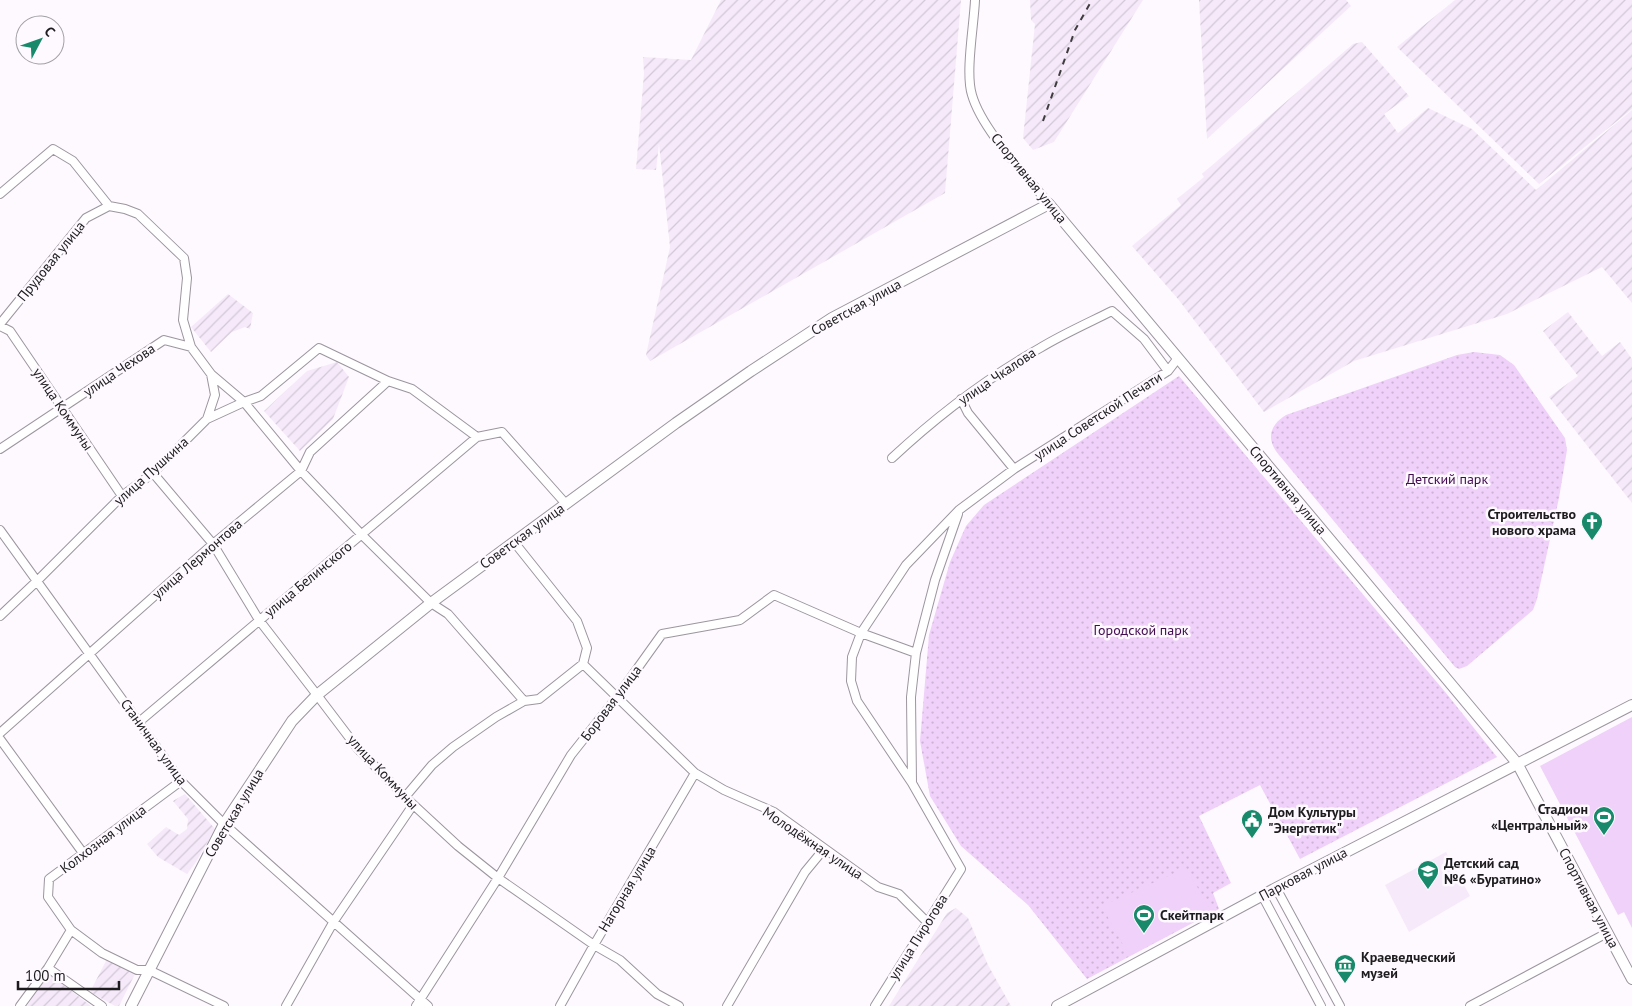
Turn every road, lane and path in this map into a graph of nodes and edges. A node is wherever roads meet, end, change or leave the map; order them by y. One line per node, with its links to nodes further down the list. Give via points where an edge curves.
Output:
1 (975, 0): 3 (street, Спортивная улица, via 970,77 972,94 992,133)
2 (0, 194): 4 (street, via 53,149 73,161)
3 (1049, 204): 7 (street, Спортивная улица); 22 (street, Советская улица, via 832,318 750,371)
4 (109, 206): 5 (street, Прудовая улица, via 86,218); 6 (street, via 138,214 184,258 187,278 184,320)
5 (0, 325): 13 (street, улица Коммуны, via 10,331)
6 (191, 347): 9 (street); 13 (street, улица Чехова, via 164,340)
7 (1178, 358): 8 (street, улица Советской Печати); 43 (street, Спортивная улица)
8 (1168, 371): 11 (street, улица Чкалова, via 1144,339 1112,311 1040,348); 18 (street, улица Советской Печати)
9 (211, 374): 12 (street); 14 (street, via 215,395)
10 (388, 381): 12 (street, улица Пушкина, via 319,348 261,396); 15 (street, via 412,389); 19 (street, улица Лермонтова, via 310,452)
11 (961, 399): 17 (street, улица Чкалова); 18 (street, via 968,413)
12 (244, 402): 14 (street, улица Пушкина); 19 (street)
13 (63, 408): 16 (street, улица Чехова); 21 (street, улица Коммуны)
14 (207, 419): 20 (street, улица Пушкина)
15 (477, 437): 22 (street, via 502,432); 25 (street, улица Белинского)
16 (0, 449)
17 (892, 458)
18 (1014, 469): 23 (street, улица Советской Печати)
19 (302, 471): 25 (street); 27 (street, улица Лермонтова)
20 (153, 473): 21 (street, улица Пушкина); 27 (street, улица Коммуны)
21 (122, 496): 28 (street, улица Пушкина)
22 (566, 504): 26 (street, Советская улица)
23 (959, 510): 32 (street, улица Советской Печати, via 906,566); 33 (street, via 935,580)
24 (0, 530): 28 (street, Станичная улица)
25 (361, 534): 29 (street); 31 (street, улица Белинского)
26 (514, 542): 29 (street, Советская улица); 35 (street, via 576,622 587,648)
27 (213, 544): 31 (street, улица Коммуны); 34 (street, улица Лермонтова)
28 (37, 581): 30 (street, улица Пушкина); 34 (street, Станичная улица)
29 (431, 603): 36 (street, Советская улица); 38 (street, via 448,614)
30 (0, 616)
31 (259, 620): 36 (street, улица Коммуны); 40 (street, улица Белинского)
32 (861, 633): 33 (street, Боровая улица); 37 (street, Боровая улица, via 774,595 740,620 662,634); 46 (street, улица Советской Печати, via 852,657 851,681 857,701)
33 (916, 653): 46 (street, via 911,696)
34 (90, 654): 40 (street, Станичная улица); 41 (street, улица Лермонтова)
35 (583, 664): 37 (street, Молодёжная улица); 38 (street, via 538,699)
36 (317, 695): 47 (street, улица Коммуны, via 358,749); 49 (street, Советская улица, via 292,721)
37 (617, 697): 44 (street, Молодёжная улица); 53 (street, Боровая улица, via 571,755)
38 (524, 701): 47 (street, via 453,747 432,765)
39 (1632, 705): 43 (street, Парковая улица)
40 (139, 722): 45 (street, Станичная улица)
41 (0, 732)
42 (0, 739): 51 (street)
43 (1517, 763): 54 (street, Парковая улица); 59 (street, Спортивная улица)
44 (695, 774): 50 (street, Молодёжная улица, via 774,812); 60 (street, Нагорная улица)
45 (181, 781): 49 (street, Станичная улица); 51 (street, Колхозная улица)
46 (912, 782): 52 (street, улица Советской Печати)
47 (405, 797): 48 (street, улица Коммуны)
48 (413, 805): 53 (street, улица Коммуны); 56 (street)
49 (224, 824): 56 (street, Станичная улица); 62 (street, Советская улица)
50 (824, 849): 57 (street, Молодёжная улица, via 878,887 899,894); 73 (street, via 805,872)
51 (83, 853): 58 (street, Колхозная улица, via 49,879 48,897)
52 (961, 869): 57 (street, улица Пирогова)
53 (498, 878): 60 (street, улица Коммуны); 64 (street, Боровая улица)
54 (1276, 888): 55 (street, Парковая улица); 77 (street)
55 (1262, 895): 75 (street, Парковая улица); 76 (street)
56 (334, 921): 64 (street, Станичная улица); 69 (street)
57 (927, 922): 74 (street, улица Пирогова)
58 (71, 930): 61 (street); 62 (street, Колхозная улица, via 102,953 137,970)
59 (1607, 933): 63 (street, Спортивная улица); 78 (street)
60 (594, 945): 71 (street, Нагорная улица); 72 (street, улица Коммуны, via 620,960 658,994)
61 (48, 968): 65 (street); 66 (street)
62 (149, 970): 67 (street, Советская улица); 68 (street, Колхозная улица)
63 (1632, 979)
64 (418, 1003): 70 (street, Станичная улица)
65 (20, 1006)
66 (102, 1006)
67 (131, 1006)
68 (224, 1006)
69 (286, 1006)
70 (428, 1006)
71 (560, 1006)
72 (679, 1006)
73 (727, 1006)
74 (875, 1006)
75 (1057, 1006)
76 (1321, 1006)
77 (1340, 1006)
78 (1470, 1006)

